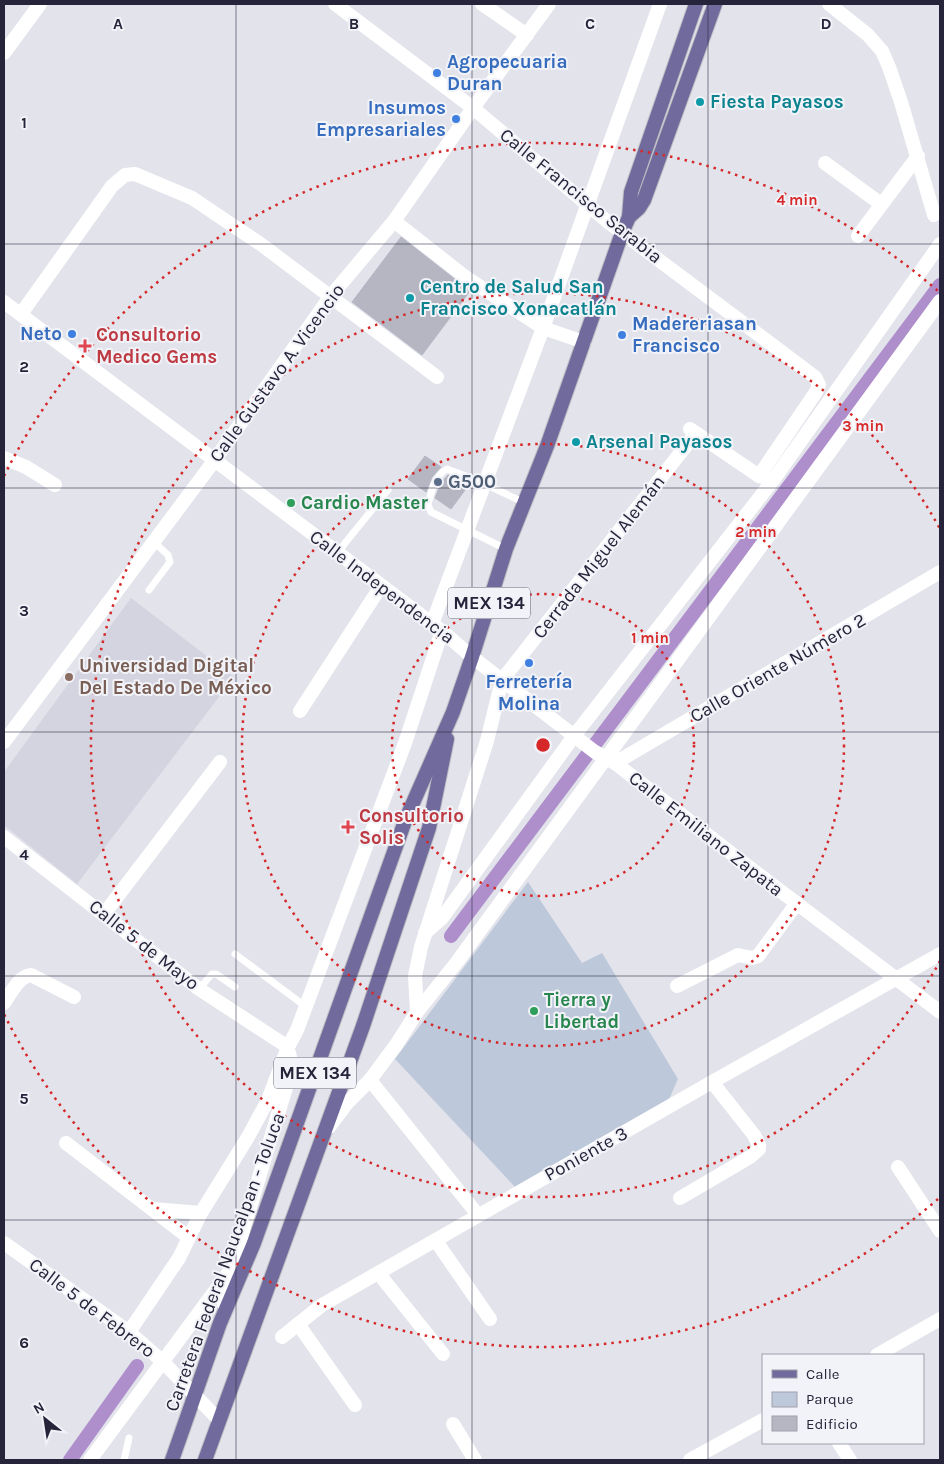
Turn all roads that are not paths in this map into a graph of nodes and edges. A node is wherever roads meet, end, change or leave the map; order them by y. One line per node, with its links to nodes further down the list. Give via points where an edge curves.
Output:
1 (40, 4): 10 (street)
2 (335, 4): 11 (street, Calle Francisco Sarabia)
3 (482, 4): 9 (street)
4 (549, 4): 9 (street, Calle Gustavo A. Vicencio)
5 (660, 4): 15 (street)
6 (696, 4): 17 (main road, Carretera Federal Naucalpan - Toluca / MEX 134, via 631,192)
7 (715, 4): 17 (main road, Carretera Federal Naucalpan - Toluca / MEX 134, via 644,200)
8 (837, 6): 12 (street, via 882,51)
9 (527, 35): 11 (street, Calle Gustavo A. Vicencio)
10 (4, 53)
11 (473, 108): 15 (street, Calle Francisco Sarabia); 18 (street, Calle Gustavo A. Vicencio)
12 (918, 156): 14 (street); 16 (street)
13 (825, 163): 14 (street)
14 (881, 204): 20 (street)
15 (588, 205): 19 (street, Calle Francisco Sarabia); 26 (street)
16 (934, 215)
17 (630, 217): 19 (main road, Carretera Federal Naucalpan - Toluca / MEX 134)
18 (394, 221): 22 (street, Calle Gustavo A. Vicencio); 26 (street, via 464,276)
19 (622, 233): 27 (main road, Carretera Federal Naucalpan - Toluca / MEX 134); 31 (street, Calle Francisco Sarabia, via 812,374 819,384)
20 (858, 236)
21 (940, 244): 32 (street)
22 (330, 297): 25 (street, via 205,205 146,178 128,174 112,186); 28 (street); 30 (street, Calle Gustavo A. Vicencio)
23 (940, 301): 50 (street)
24 (4, 302): 25 (street, Calle Independencia)
25 (21, 314): 30 (street, Calle Independencia)
26 (543, 328): 27 (street); 33 (street)
27 (584, 342): 36 (main road, Carretera Federal Naucalpan - Toluca / MEX 134)
28 (437, 377)
29 (4, 458): 34 (street)
30 (214, 461): 38 (street, Calle Gustavo A. Vicencio); 40 (street, Calle Independencia)
31 (759, 476): 32 (street); 46 (street, Cerrada Miguel Alemán, via 693,431)
32 (774, 479): 50 (street)
33 (484, 484): 36 (lane); 37 (street); 37 (lane, via 447,470 438,477 432,491 428,505 431,512)
34 (55, 485)
35 (388, 490): 40 (lane)
36 (525, 503): 39 (main road, Carretera Federal Naucalpan - Toluca / MEX 134)
37 (468, 531): 39 (lane); 44 (street)
38 (154, 542): 43 (lane, via 168,555 170,562); 49 (street, Calle Gustavo A. Vicencio)
39 (506, 549): 45 (main road, Carretera Federal Naucalpan - Toluca / MEX 134)
40 (337, 553): 42 (street, Calle Independencia)
41 (940, 572): 50 (street, Calle Oriente Número 2)
42 (381, 586): 44 (street, Calle Independencia); 47 (street)
43 (149, 590)
44 (437, 628): 45 (street, Calle Independencia); 64 (street, via 402,752)
45 (472, 656): 46 (street, Calle Emiliano Zapata); 48 (main road, Carretera Federal Naucalpan - Toluca / MEX 134)
46 (502, 680): 50 (street, Calle Emiliano Zapata); 55 (street, via 487,741)
47 (300, 711)
48 (452, 712): 70 (main road, Carretera Federal Naucalpan - Toluca / MEX 134, via 429,828); 81 (main road, Carretera Federal Naucalpan - Toluca / MEX 134, via 405,821)
49 (4, 742)
50 (595, 751): 53 (street, Calle Emiliano Zapata); 55 (street); 65 (street, via 457,962)
51 (220, 762): 54 (street)
52 (4, 837): 54 (street, Calle 5 de Mayo)
53 (797, 903): 58 (street, Calle Emiliano Zapata); 59 (street, via 758,956 738,955)
54 (104, 914): 61 (street, Calle 5 de Mayo)
55 (425, 933): 65 (street, via 415,976)
56 (235, 954): 64 (lane)
57 (940, 954): 58 (street, Poniente 3)
58 (896, 979): 66 (street, Calle Emiliano Zapata); 69 (street, Poniente 3)
59 (677, 986)
60 (235, 987): 61 (lane, via 212,974)
61 (200, 989): 67 (street, Calle 5 de Mayo)
62 (74, 997): 63 (street, via 31,974 22,978)
63 (4, 1003)
64 (305, 1006): 67 (street)
65 (417, 1012): 68 (street)
66 (940, 1012)
67 (288, 1047): 75 (street, via 268,1100); 82 (street, via 288,1081)
68 (370, 1080): 70 (street, via 343,1108); 76 (street)
69 (712, 1082): 73 (street, via 754,1135 759,1149); 76 (street, Poniente 3)
70 (322, 1138): 95 (main road, Carretera Federal Naucalpan - Toluca / MEX 134)
71 (66, 1143): 74 (street)
72 (898, 1166): 77 (street)
73 (680, 1198)
74 (153, 1209): 75 (street); 78 (street)
75 (201, 1213): 78 (street)
76 (478, 1215): 79 (street, Poniente 3)
77 (940, 1231)
78 (188, 1238): 88 (street)
79 (436, 1241): 83 (street, Poniente 3); 84 (street)
80 (4, 1243): 88 (street, Calle 5 de Febrero)
81 (254, 1243): 82 (street); 86 (main road, Carretera Federal Naucalpan - Toluca / MEX 134)
82 (232, 1267): 86 (street); 92 (street)
83 (379, 1274): 87 (street, Poniente 3, via 322,1305); 90 (street)
84 (490, 1319)
85 (940, 1319): 91 (street)
86 (220, 1323): 93 (main road, Carretera Federal Naucalpan - Toluca / MEX 134)
87 (298, 1324): 89 (street, Poniente 3); 94 (street)
88 (132, 1335): 92 (street, Calle 5 de Febrero)
89 (282, 1337)
90 (443, 1354)
91 (879, 1354)
92 (157, 1357): 93 (street, Calle 5 de Febrero); 100 (street)
93 (194, 1396): 95 (street, Calle 5 de Febrero); 102 (main road, Carretera Federal Naucalpan - Toluca / MEX 134)
94 (355, 1406)
95 (219, 1420): 103 (main road, Carretera Federal Naucalpan - Toluca / MEX 134)
96 (762, 1421): 105 (street)
97 (453, 1424): 104 (street)
98 (129, 1438): 101 (lane)
99 (840, 1444): 106 (street)
100 (90, 1460)
101 (124, 1460)
102 (172, 1460)
103 (205, 1460)
104 (475, 1460)
105 (690, 1460)
106 (850, 1460)

